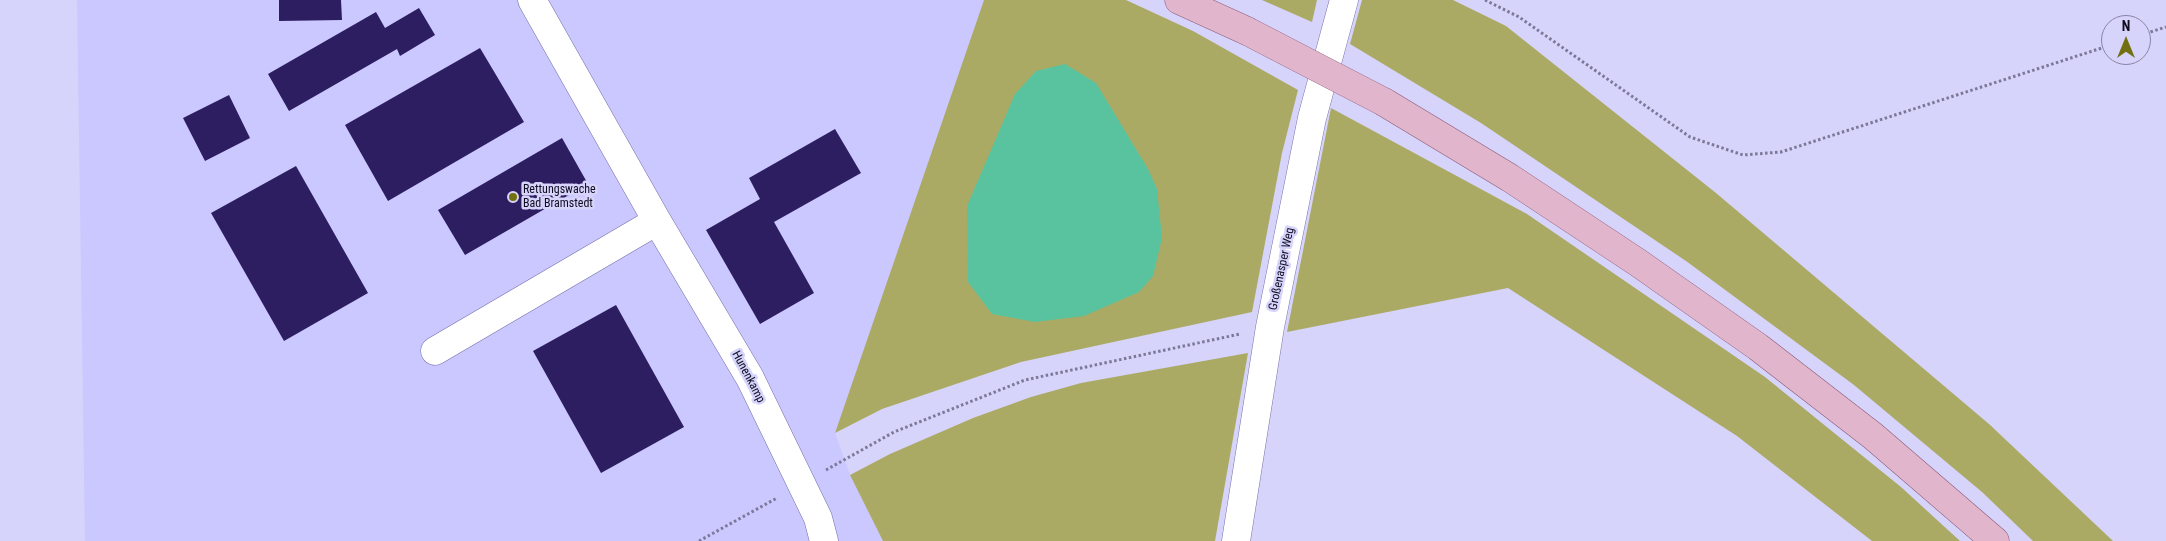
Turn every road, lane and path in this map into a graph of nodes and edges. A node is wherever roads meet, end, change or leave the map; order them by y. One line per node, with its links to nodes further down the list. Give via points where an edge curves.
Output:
1 (532, 0): 8 (street, Hunenkamp)
2 (1179, 0): 15 (main road, bridge, via 1247,31 1384,102 1510,178 1638,262 1758,347 1873,436)
3 (1344, 0): 9 (street, Großenasper Weg, via 1312,118)
4 (1485, 0): 7 (path, via 1519,17 1690,137 1743,155 1781,152)
5 (2166, 27): 6 (path)
6 (2151, 32)
7 (2101, 48)
8 (657, 221): 10 (street); 11 (street, Hunenkamp, via 750,378)
9 (1270, 327): 11 (path, via 1025,380 894,432); 14 (street, Großenasper Weg)
10 (435, 351)
11 (802, 484): 12 (path); 13 (street, Hunenkamp, via 818,518)
12 (698, 541)
13 (824, 541)
14 (1236, 541)
15 (1995, 541)

